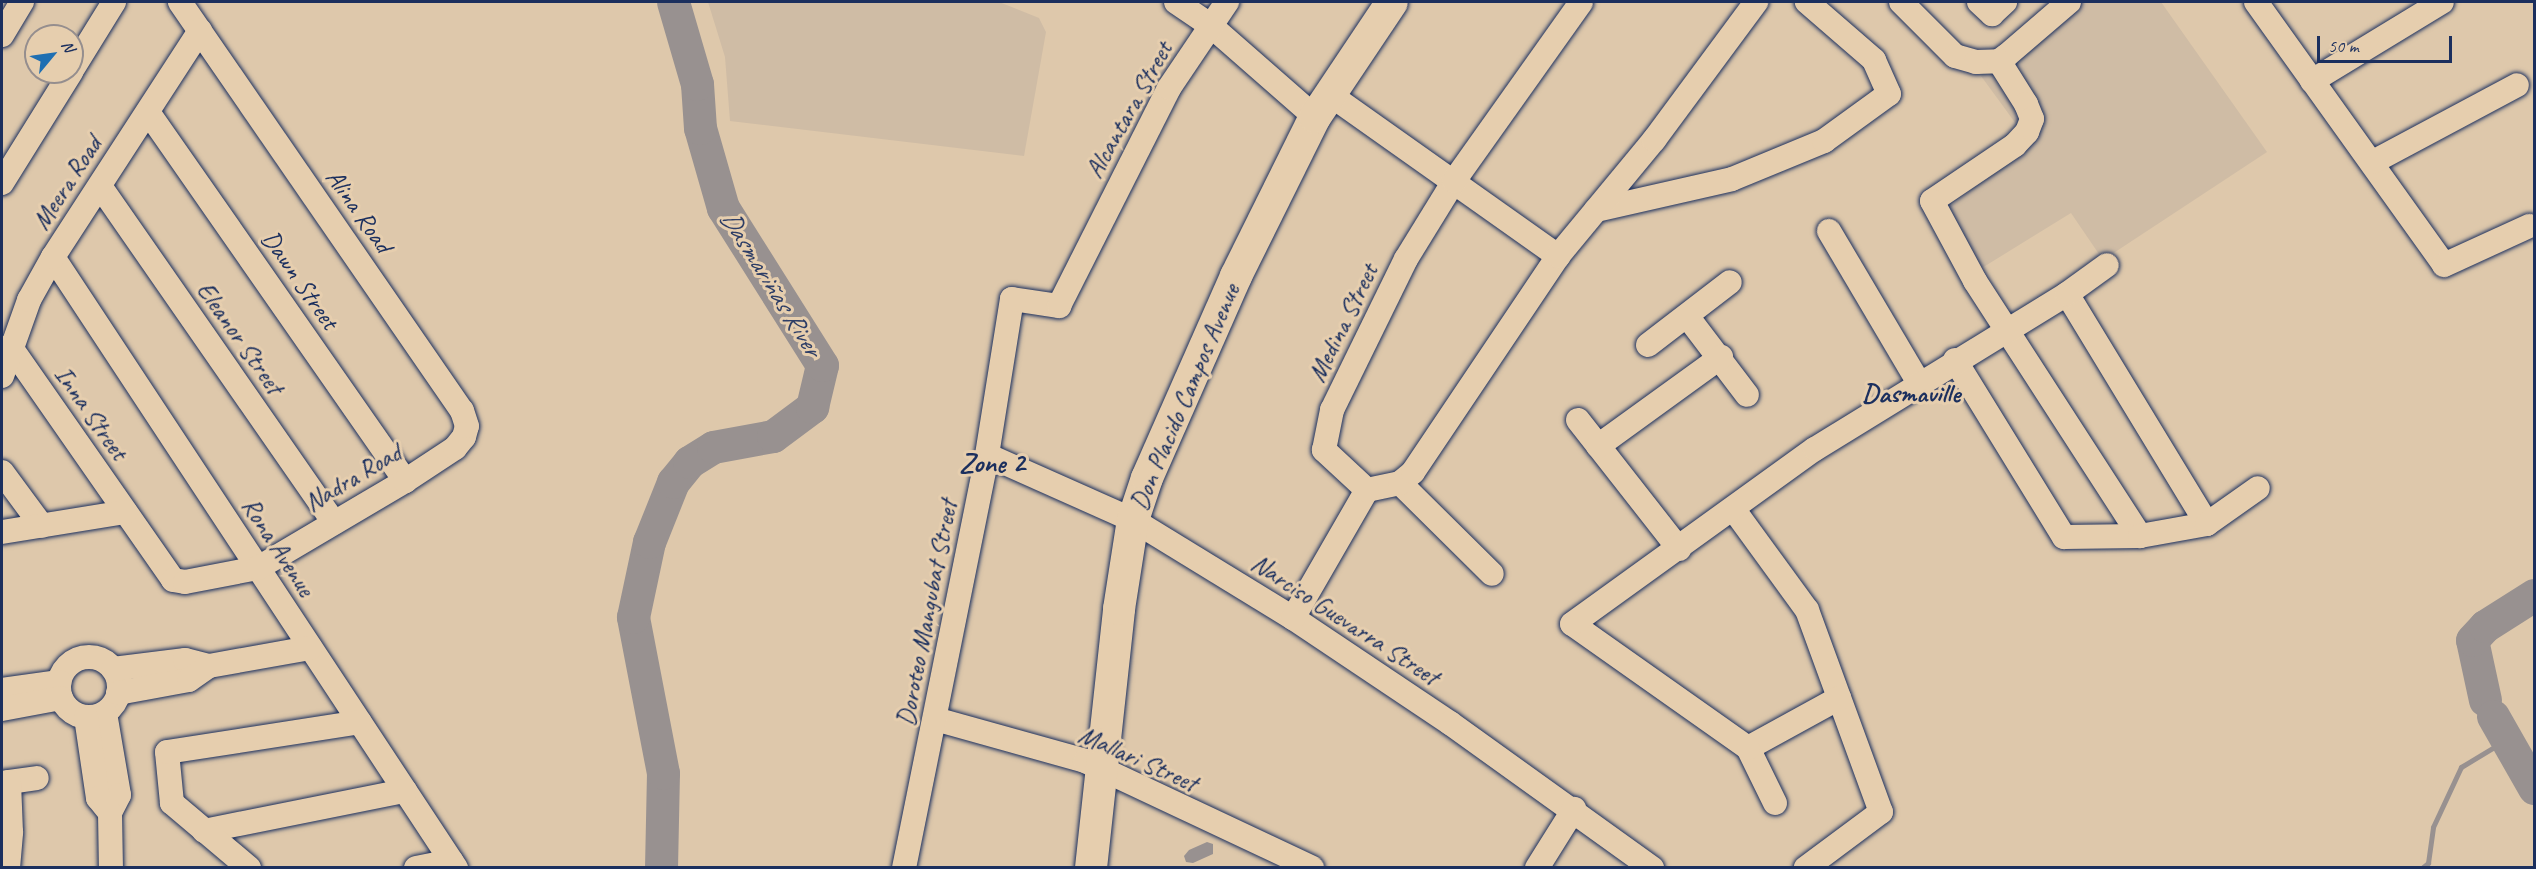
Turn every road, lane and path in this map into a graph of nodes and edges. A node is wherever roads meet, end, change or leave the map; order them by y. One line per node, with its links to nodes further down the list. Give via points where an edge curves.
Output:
1 (20, 2): 18 (street)
2 (114, 2): 19 (street)
3 (180, 2): 17 (street, Alina Road)
4 (1176, 2): 16 (street)
5 (1227, 2): 16 (street)
6 (1392, 2): 24 (main road, Don Placido Campos Avenue)
7 (1581, 2): 27 (street)
8 (1756, 2): 30 (street, via 1654,140)
9 (1807, 2): 30 (street, via 1874,60 1889,94 1824,141 1732,179)
10 (1901, 2): 20 (street, via 1955,56 1976,62)
11 (1979, 2): 12 (street, via 1992,14)
12 (2005, 2)
13 (2069, 2): 20 (street)
14 (2256, 2): 21 (street)
15 (2442, 2): 21 (street)
16 (1210, 25): 24 (street); 38 (street, Alcantara Street, via 1168,88 1059,306)
17 (200, 31): 25 (street, Meera Road); 49 (street, Alina Road, via 462,411)
18 (2, 35)
19 (84, 50)
20 (1998, 61): 40 (street, via 2026,104 2032,119 2027,132 2014,146 1932,201 1975,281)
21 (2312, 81): 26 (street)
22 (63, 84): 28 (street)
23 (2517, 85): 26 (street)
24 (1322, 106): 27 (street); 59 (main road, Don Placido Campos Avenue, via 1236,276 1147,478)
25 (148, 112): 29 (street, Meera Road); 53 (street, Dawn Street)
26 (2373, 162): 31 (street, via 2444,265)
27 (1455, 181): 33 (street); 56 (street, Medina Street, via 1406,259 1332,410 1324,450)
28 (2, 183)
29 (100, 186): 34 (street, Meera Road); 60 (street, Eleanor Street)
30 (1596, 210): 33 (street)
31 (2529, 226)
32 (1829, 231): 46 (street)
33 (1558, 256): 54 (street, via 1413,472)
34 (53, 257): 42 (street, Meera Road); 66 (street, Rona Avenue)
35 (2107, 265): 37 (street)
36 (1730, 282): 39 (street)
37 (2067, 294): 40 (street); 61 (street)
38 (1012, 299): 51 (street, Doroteo Mangubat Street)
39 (1687, 316): 41 (street); 43 (street)
40 (2008, 328): 44 (street); 64 (street)
41 (1648, 345)
42 (10, 346): 45 (street, Meera Road); 58 (street, Inna Street)
43 (1721, 357): 47 (street); 50 (street)
44 (1954, 360): 46 (street); 64 (street, via 2064,537)
45 (2, 376)
46 (1920, 383): 57 (street, via 1815,449)
47 (1747, 395)
48 (1578, 420): 50 (street)
49 (466, 426): 53 (street, Nadra Road, via 455,448)
50 (1598, 446): 65 (street)
51 (987, 455): 59 (street, Narciso Guevarra Street); 77 (street, Doroteo Mangubat Street)
52 (2, 472): 62 (street)
53 (405, 481): 60 (street, Nadra Road)
54 (1400, 483): 56 (street); 67 (street)
55 (2258, 488): 61 (street)
56 (1367, 490): 68 (street)
57 (1734, 510): 65 (street); 74 (street, via 1807,610)
58 (125, 512): 62 (street); 66 (street, Inna Street, via 173,580 185,582)
59 (1133, 520): 68 (street, Narciso Guevarra Street); 80 (main road, Don Placido Campos Avenue)
60 (334, 523): 66 (street, Nadra Road)
61 (2207, 524): 64 (street)
62 (42, 526): 63 (street)
63 (2, 532)
64 (2140, 536)
65 (1679, 549): 79 (street, via 1572,624)
66 (258, 568): 69 (street, Rona Avenue)
67 (1492, 574)
68 (1293, 618): 85 (street, Narciso Guevarra Street)
69 (310, 648): 70 (street); 78 (street, Rona Avenue)
70 (209, 666): 71 (street, via 185,660); 75 (street, via 189,680)
71 (112, 669): 73 (street, via 96,658 77,659 68,665); 75 (street)
72 (2, 690): 73 (street)
73 (60, 690): 75 (street, via 71,712); 76 (street)
74 (1839, 698): 79 (street); 97 (street, via 1881,812)
75 (103, 708): 89 (street, via 119,795 110,813)
76 (2, 709)
77 (935, 719): 80 (street, Mallari Street, via 1084,761); 92 (street, Doroteo Mangubat Street)
78 (360, 722): 83 (street, Rona Avenue); 86 (street, via 167,752 172,803)
79 (1748, 748): 84 (street)
80 (1100, 769): 93 (main road, Don Placido Campos Avenue); 94 (street, Mallari Street)
81 (36, 778): 82 (street)
82 (5, 782): 88 (street, via 11,832)
83 (405, 791): 86 (street); 87 (street, Rona Avenue)
84 (1775, 803)
85 (1574, 809): 95 (street); 96 (street, Narciso Guevarra Street)
86 (204, 831): 90 (street)
87 (454, 864): 91 (street)
88 (8, 867)
89 (111, 867)
90 (249, 867)
91 (416, 867)
92 (904, 867)
93 (1091, 867)
94 (1312, 867)
95 (1537, 867)
96 (1652, 867)
97 (1806, 867)

